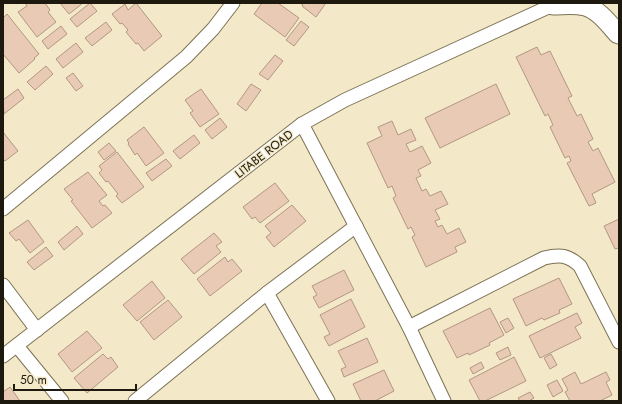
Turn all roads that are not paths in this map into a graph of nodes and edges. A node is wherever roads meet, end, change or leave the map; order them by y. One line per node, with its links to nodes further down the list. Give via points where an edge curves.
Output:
1 (233, 3): 6 (street, via 186,57)
2 (603, 3): 4 (main road)
3 (555, 4): 4 (main road, via 586,6 600,14); 5 (street, LITABE ROAD, via 346,100)
4 (619, 34)
5 (302, 124): 7 (street); 11 (street, LITABE ROAD)
6 (3, 209)
7 (356, 226): 9 (street); 10 (street)
8 (3, 285): 11 (street)
9 (267, 294): 16 (street); 17 (street)
10 (409, 327): 12 (street, via 554,255 565,256 580,266); 18 (street)
11 (37, 330): 13 (street, LITABE ROAD)
12 (619, 342)
13 (17, 346): 14 (street, LITABE ROAD); 15 (street)
14 (3, 356)
15 (62, 401)
16 (135, 401)
17 (328, 401)
18 (444, 401)

